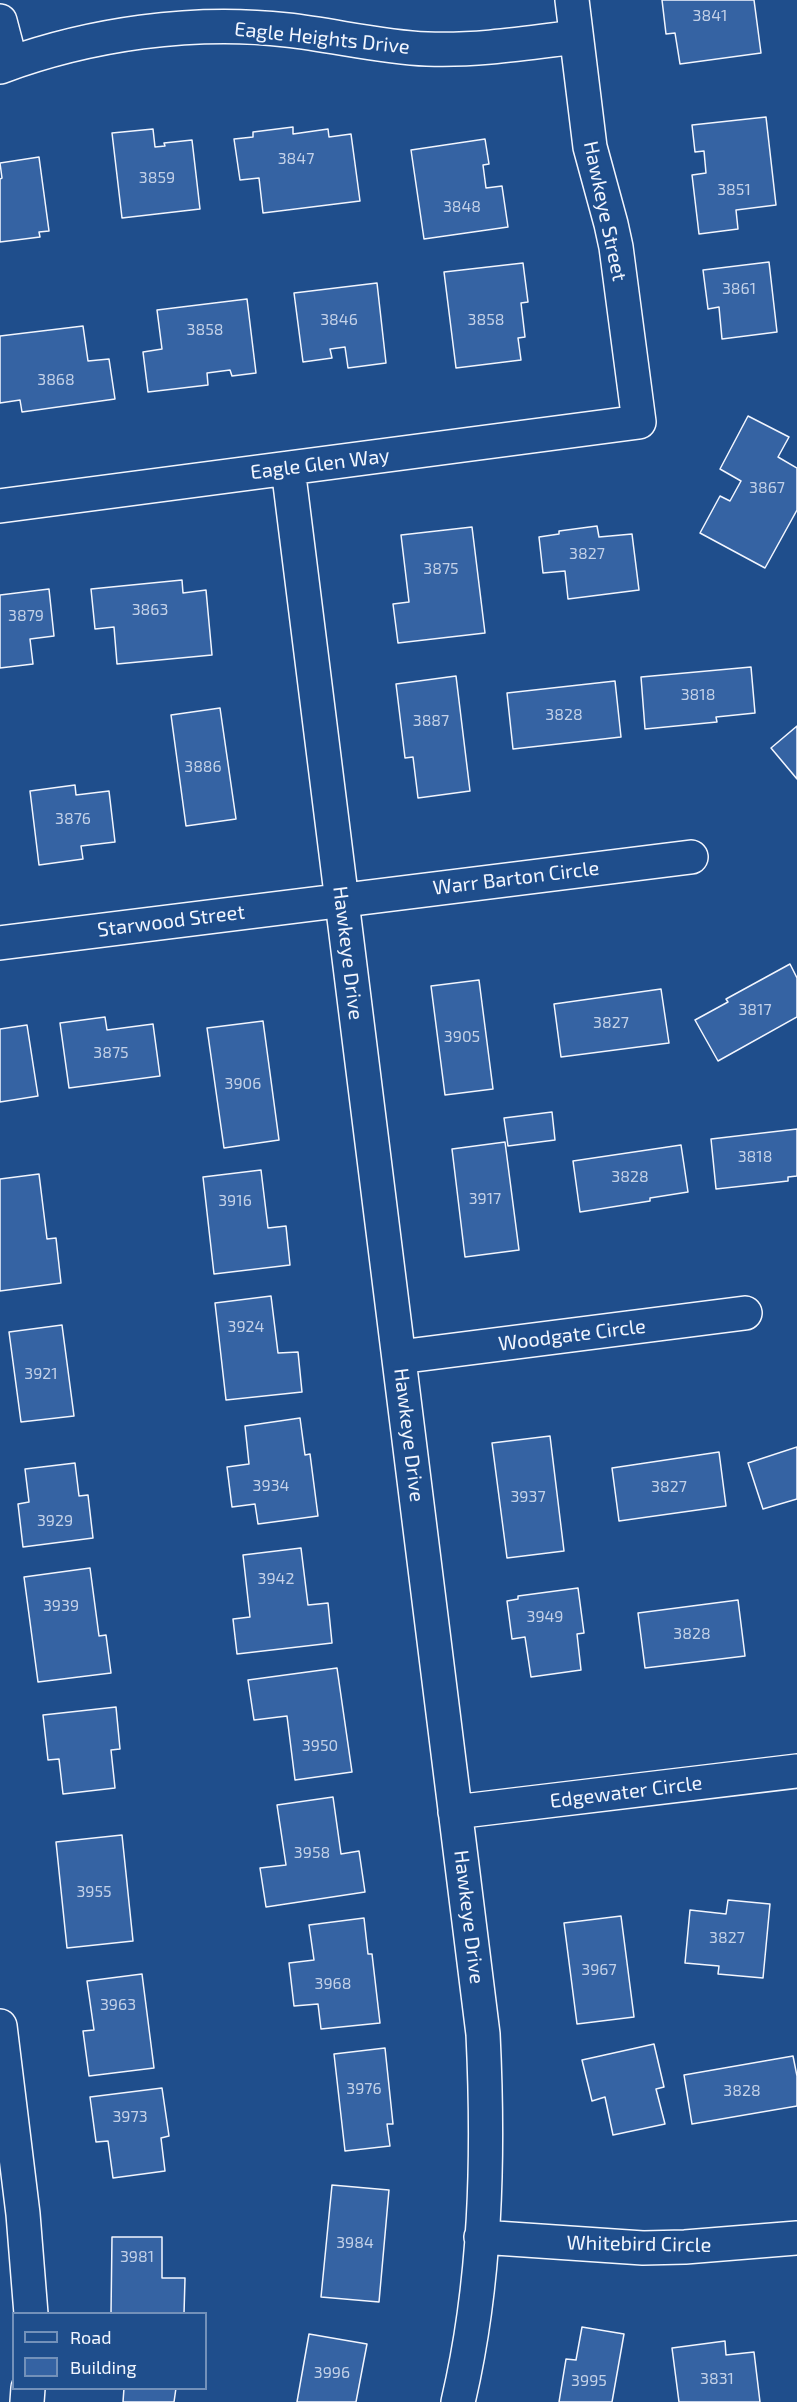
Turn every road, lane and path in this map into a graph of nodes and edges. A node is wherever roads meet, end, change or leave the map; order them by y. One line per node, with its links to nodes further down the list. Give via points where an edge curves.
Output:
1 (572, 0): 3 (street, Hawkeye Street)
2 (0, 21): 4 (street)
3 (576, 37): 4 (street, Eagle Heights Drive, via 441,50 285,30 201,28 112,38); 5 (street, Hawkeye Street, via 590,147 616,248)
4 (5, 65)
5 (639, 422): 6 (street, Eagle Glen Way)
6 (288, 468): 7 (street, Eagle Glen Way); 9 (street, Hawkeye Drive)
7 (0, 506)
8 (691, 857): 9 (street, Warr Barton Circle)
9 (342, 900): 10 (street, Starwood Street); 12 (street, Hawkeye Drive)
10 (0, 943)
11 (745, 1313): 12 (street, Woodgate Circle)
12 (399, 1357): 14 (street, Hawkeye Drive)
13 (797, 1771): 14 (street, Edgewater Circle)
14 (455, 1812): 16 (street, Hawkeye Drive, via 483,2034 486,2131)
15 (0, 2026): 18 (street, via 23,2214)
16 (481, 2237): 17 (street, Whitebird Circle, via 643,2248); 19 (street, Hawkeye Drive, via 475,2312)
17 (797, 2238)
18 (30, 2312)
19 (458, 2402)

